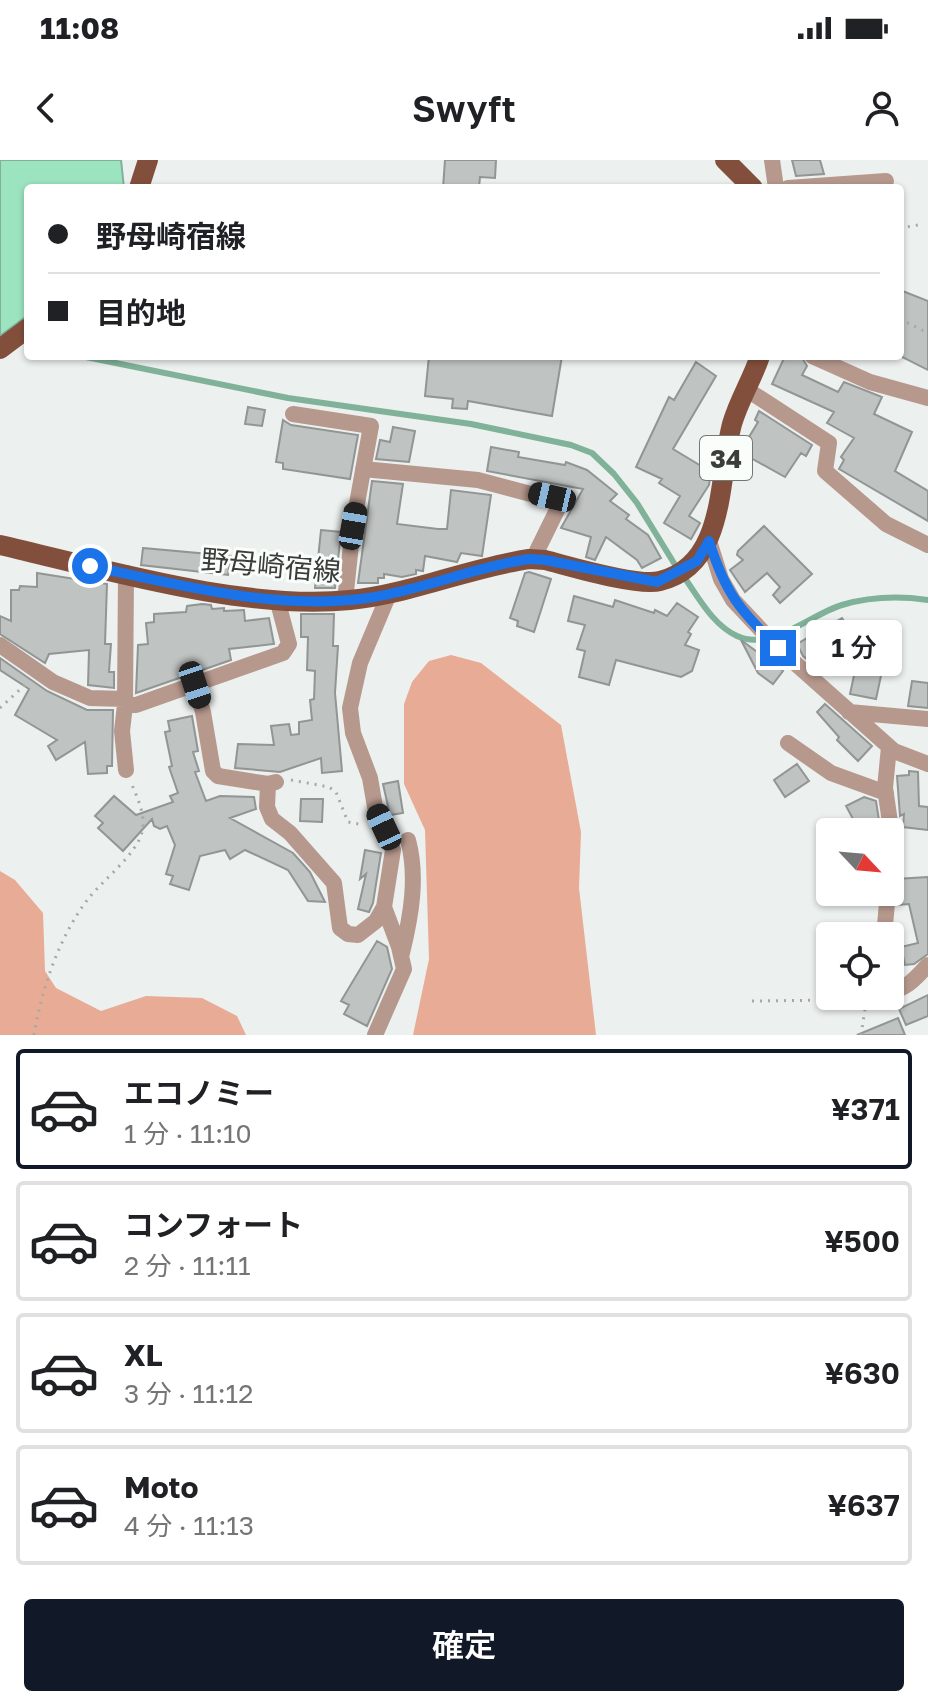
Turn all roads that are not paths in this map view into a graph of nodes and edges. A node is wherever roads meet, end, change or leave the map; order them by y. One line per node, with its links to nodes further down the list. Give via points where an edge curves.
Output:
1 (148, 160): 5 (main road)
2 (725, 160): 6 (main road)
3 (772, 160): 7 (street)
4 (886, 181): 8 (street)
5 (140, 184)
6 (749, 184)
7 (775, 184)
8 (844, 184)
9 (24, 331): 10 (main road)
10 (0, 349)
11 (758, 360): 13 (main road, 野母崎宿線 / 34)
12 (821, 360): 14 (street, via 870,382)
13 (746, 389): 17 (main road, 野母崎宿線 / 34, via 731,429); 19 (street, via 829,443 825,471 886,524)
14 (928, 398)
15 (293, 414): 16 (street, via 371,426)
16 (363, 469): 20 (street, via 478,480 561,502); 24 (street)
17 (709, 541): 20 (main road, 野母崎宿線 / 34, via 697,561 648,583); 28 (street, via 727,589 778,648)
18 (0, 545): 21 (main road, 野母崎宿線 / 34)
19 (928, 545)
20 (533, 559): 22 (main road, 野母崎宿線 / 34)
21 (126, 573): 23 (main road, 野母崎宿線 / 34); 27 (street)
22 (389, 594): 24 (main road, 野母崎宿線 / 34); 37 (street, via 360,663 350,708 375,807 393,850)
23 (277, 599): 24 (main road, 野母崎宿線 / 34); 26 (street, via 289,644 283,653)
24 (345, 601)
25 (0, 645): 27 (street, via 90,698)
26 (195, 685): 27 (street, via 136,705); 37 (street, via 213,771 228,780 274,783 267,807 272,819 334,883 343,932 358,935)
27 (125, 702): 33 (street)
28 (849, 712): 29 (street); 31 (street)
29 (928, 719)
30 (788, 743): 34 (street, via 831,773)
31 (889, 747): 32 (street); 34 (street)
32 (928, 764)
33 (126, 770)
34 (886, 793): 35 (street)
35 (889, 818)
36 (408, 840): 38 (street, via 413,858 411,914)
37 (384, 907): 38 (street)
38 (401, 955): 41 (street, via 404,969)
39 (928, 965): 40 (street)
40 (904, 987)
41 (375, 1035)

